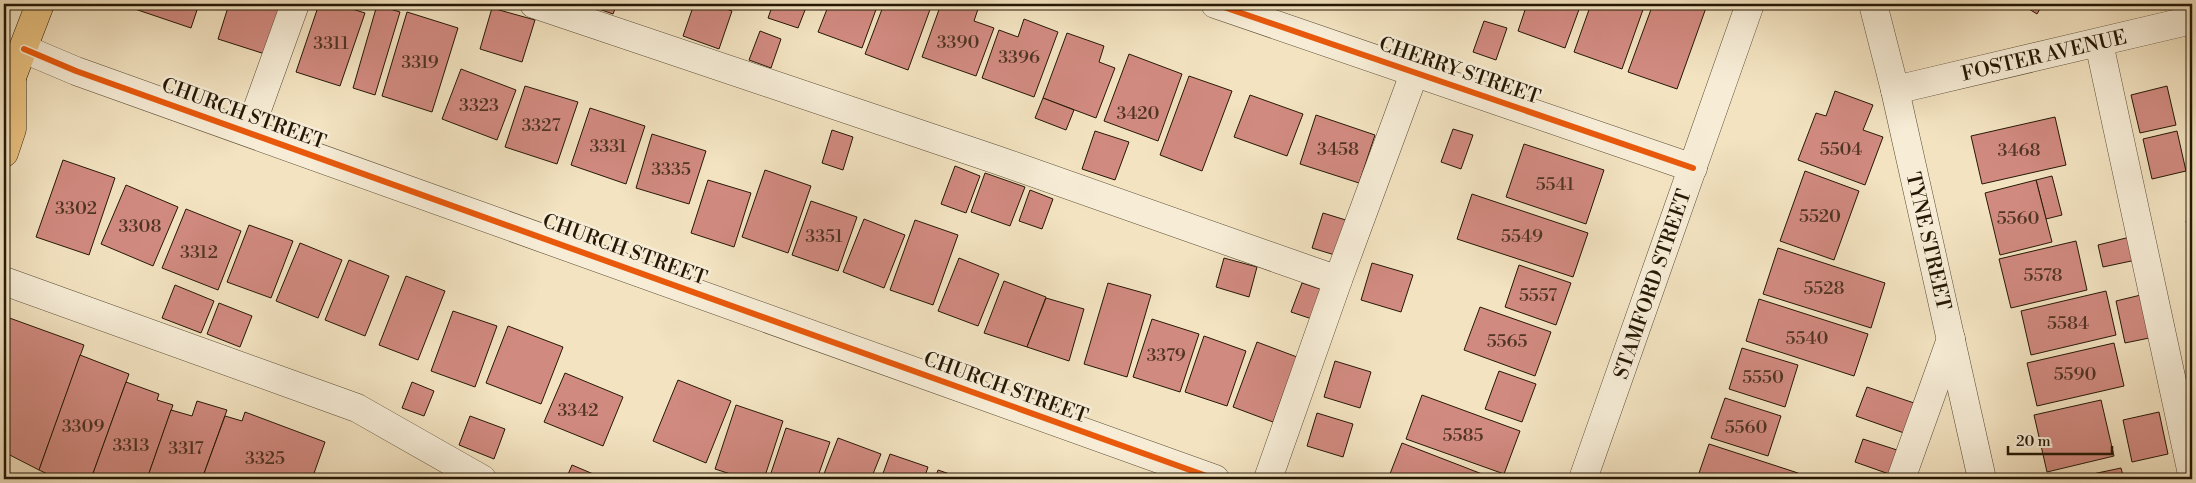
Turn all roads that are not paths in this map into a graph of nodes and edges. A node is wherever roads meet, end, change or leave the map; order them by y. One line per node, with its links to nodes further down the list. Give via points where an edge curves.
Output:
1 (40, 4): 9 (main road)
2 (295, 4): 13 (street)
3 (534, 4): 16 (street, via 997,160)
4 (1216, 4): 10 (street, CHERRY STREET)
5 (1750, 4): 15 (street, STAMFORD STREET)
6 (1873, 4): 12 (street, TYNE STREET)
7 (2192, 20): 8 (street, FOSTER AVENUE)
8 (2099, 43): 12 (street, FOSTER AVENUE); 19 (street)
9 (24, 49): 11 (main road); 13 (street, CHURCH STREET)
10 (1415, 71): 15 (street, CHERRY STREET); 16 (street)
11 (8, 81): 14 (main road, via 12,129)
12 (1895, 90): 18 (street, TYNE STREET)
13 (250, 132): 21 (street, CHURCH STREET)
14 (4, 153)
15 (1693, 168): 23 (street, STAMFORD STREET)
16 (1338, 280): 22 (street)
17 (4, 281): 20 (street, via 357,408)
18 (1951, 339): 24 (street); 25 (street, TYNE STREET)
19 (2192, 474)
20 (482, 479)
21 (1215, 479)
22 (1268, 479)
23 (1583, 479)
24 (1901, 479)
25 (1982, 479)

